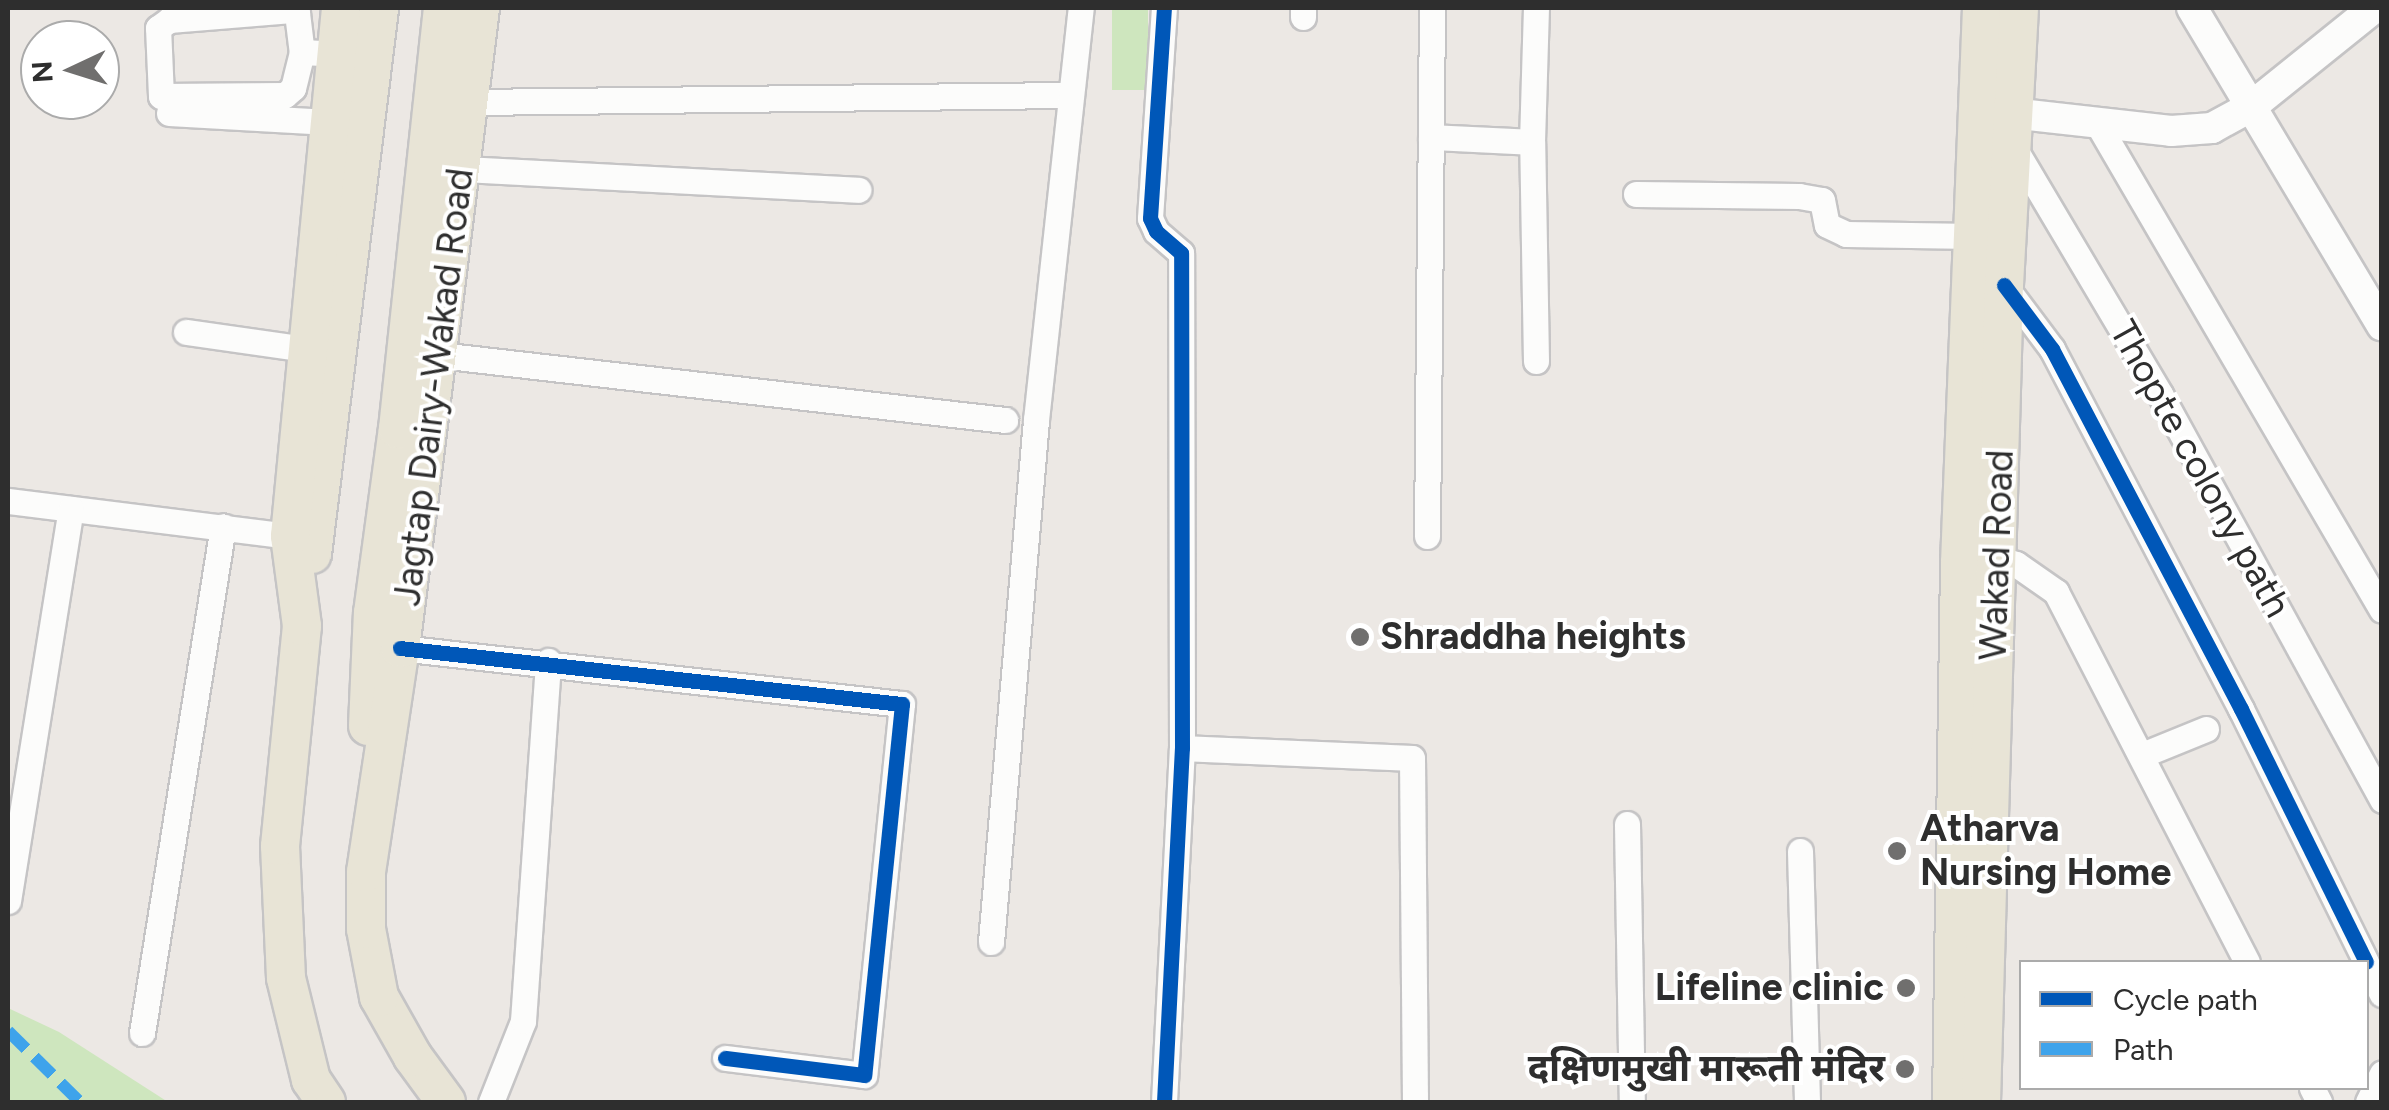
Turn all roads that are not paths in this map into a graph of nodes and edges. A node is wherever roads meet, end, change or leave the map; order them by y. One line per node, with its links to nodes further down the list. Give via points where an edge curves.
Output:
1 (341, 8): 13 (main road)
2 (379, 8): 41 (main road)
3 (443, 8): 47 (main road, via 373,613 366,707)
4 (480, 8): 15 (main road, Jagtap Dairy-Wakad Road)
5 (1082, 8): 14 (street)
6 (1164, 8): 45 (street, via 1150,218 1181,253)
7 (1432, 8): 21 (street)
8 (1536, 8): 22 (street)
9 (1982, 8): 20 (main road, Wakad Road)
10 (2019, 8): 20 (main road, Wakad Road)
11 (2192, 8): 16 (street)
12 (2371, 10): 16 (street)
13 (319, 53): 13 (street, via 292,10 169,20 158,28 161,96 286,95); 19 (main road)
14 (1070, 96): 15 (street); 52 (street)
15 (470, 102): 23 (main road, Jagtap Dairy-Wakad Road)
16 (2252, 106): 18 (street, via 2212,128 2171,132); 28 (street)
17 (156, 112): 19 (street)
18 (2096, 121): 20 (street); 40 (street)
19 (329, 122): 30 (main road)
20 (2001, 122): 26 (main road, Wakad Road); 27 (main road, Wakad Road); 48 (street, Thopte colony path, via 2160,394)
21 (1431, 136): 22 (street); 38 (street)
22 (1532, 142): 32 (street)
23 (462, 169): 24 (street); 31 (main road, Jagtap Dairy-Wakad Road)
24 (858, 190)
25 (1636, 194): 26 (street, via 1800,196 1822,200 1828,225 1846,234)
26 (1974, 236): 67 (main road, Wakad Road, via 1960,582)
27 (2004, 285): 39 (main road, Wakad Road); 54 (street, via 2061,366)
28 (2382, 324)
29 (186, 332): 30 (street)
30 (305, 349): 37 (main road)
31 (438, 356): 33 (street); 42 (main road, Jagtap Dairy-Wakad Road)
32 (1536, 361)
33 (1005, 420)
34 (8, 501): 35 (street)
35 (71, 509): 36 (street); 51 (street)
36 (223, 526): 37 (street); 57 (street)
37 (290, 536): 41 (main road)
38 (1427, 536)
39 (1997, 558): 46 (street, via 2056,592); 68 (main road, Wakad Road)
40 (2382, 610)
41 (302, 626): 60 (main road, via 280,846 286,978 312,1080)
42 (400, 648): 43 (street); 47 (main road, Jagtap Dairy-Wakad Road)
43 (548, 661): 58 (street, via 902,704 864,1075); 62 (street, via 523,1021)
44 (2206, 729): 46 (street)
45 (1182, 748): 63 (street); 64 (street, via 1412,758)
46 (2142, 755): 53 (street)
47 (374, 800): 61 (main road, Jagtap Dairy-Wakad Road, via 366,928 379,997)
48 (2382, 800)
49 (1626, 824): 65 (street)
50 (1800, 851): 66 (street)
51 (8, 901)
52 (991, 942)
53 (2246, 960)
54 (2365, 960)
55 (2369, 969): 56 (street)
56 (2382, 994)
57 (142, 1033)
58 (726, 1058)
59 (2382, 1073): 69 (street)
60 (326, 1102)
61 (446, 1102)
62 (491, 1102)
63 (1164, 1102)
64 (1415, 1102)
65 (1632, 1102)
66 (1807, 1102)
67 (1952, 1102)
68 (1981, 1102)
69 (2368, 1102)

